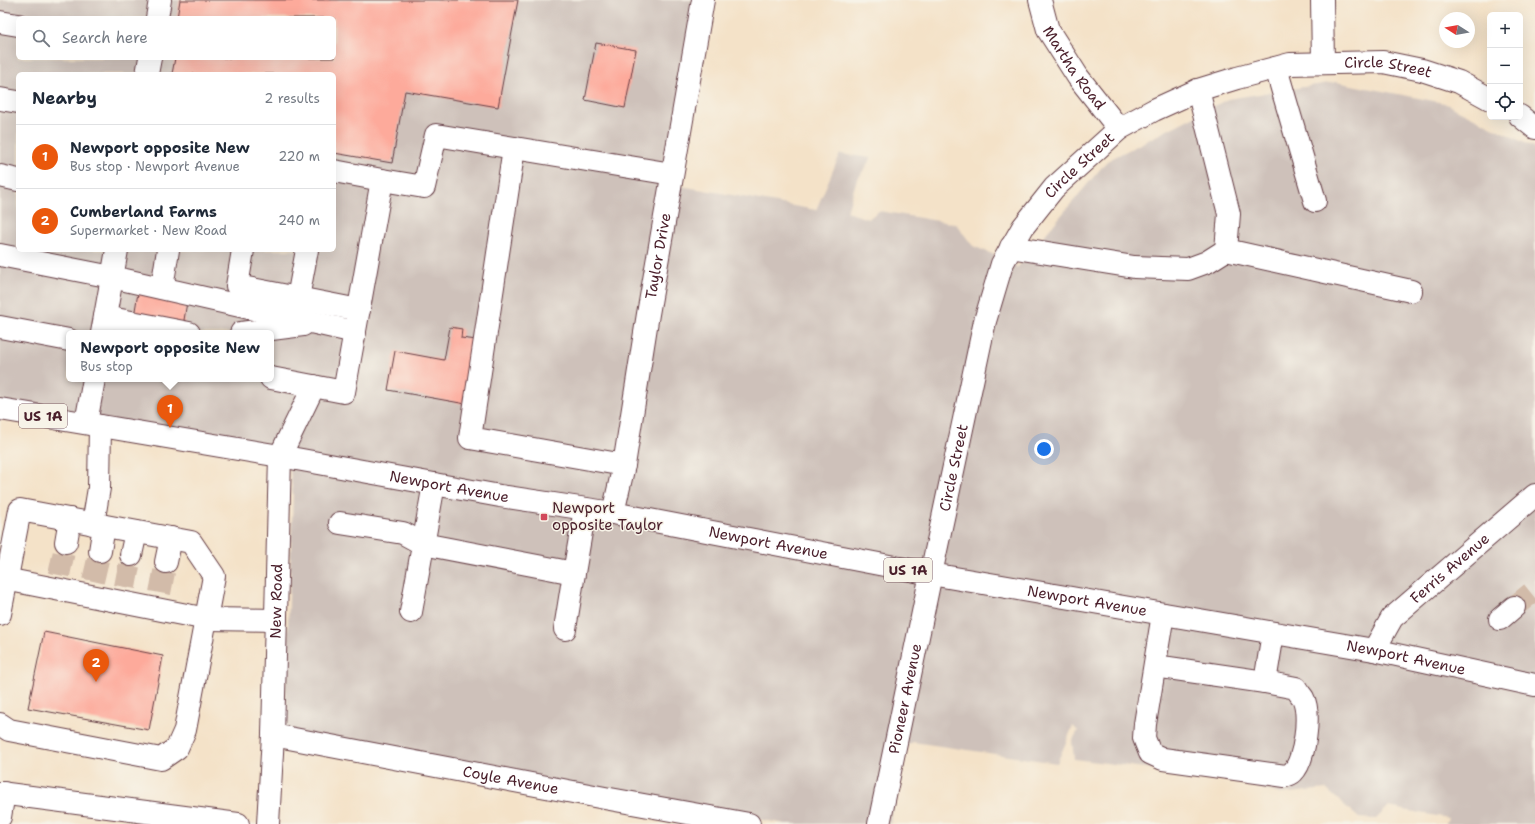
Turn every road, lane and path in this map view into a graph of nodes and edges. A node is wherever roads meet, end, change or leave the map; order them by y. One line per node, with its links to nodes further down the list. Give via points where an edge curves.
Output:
1 (160, 0): 5 (street)
2 (703, 0): 21 (street, Taylor Drive)
3 (1040, 0): 18 (street, Martha Road, via 1048,30 1078,77)
4 (1322, 0): 9 (street)
5 (157, 16)
6 (0, 22): 7 (street)
7 (16, 25)
8 (150, 60): 11 (street)
9 (1323, 63): 10 (street, Circle Street, via 1290,64); 13 (street, Circle Street, via 1383,62 1422,70 1459,82)
10 (1276, 68): 12 (street, Circle Street); 25 (street)
11 (147, 72)
12 (1198, 90): 18 (street, Circle Street, via 1154,110); 27 (street, via 1229,214)
13 (1487, 97)
14 (0, 99): 15 (street)
15 (16, 102)
16 (1523, 118): 17 (street)
17 (1535, 128)
18 (1119, 130): 26 (street, Circle Street, via 1054,188 1023,227)
19 (514, 148): 21 (street); 24 (street, via 436,135 424,187); 51 (street, via 470,438)
20 (336, 172): 24 (street)
21 (672, 174): 51 (street, Taylor Drive)
22 (0, 176): 23 (street)
23 (16, 180)
24 (382, 180): 37 (street)
25 (1315, 201)
26 (1011, 247): 27 (street, via 1134,267 1188,269 1207,262); 67 (street, Circle Street, via 1002,264 985,321)
27 (1226, 250): 35 (street)
28 (116, 252): 33 (street)
29 (168, 252): 34 (street)
30 (243, 252): 36 (street, via 237,286)
31 (307, 252): 36 (street)
32 (0, 255): 33 (street)
33 (112, 277): 34 (street); 39 (street)
34 (162, 288): 38 (street)
35 (1411, 291)
36 (298, 298): 37 (street)
37 (359, 310): 43 (street)
38 (318, 324): 42 (street); 43 (street)
39 (103, 325): 41 (street)
40 (0, 327): 44 (street)
41 (157, 330)
42 (267, 330)
43 (355, 332): 47 (street, via 344,392)
44 (66, 339)
45 (274, 379): 47 (street)
46 (94, 382): 49 (street)
47 (314, 386): 50 (street, New Road)
48 (0, 409): 49 (street, Newport Avenue / US 1A)
49 (93, 425): 50 (street, Newport Avenue / US 1A); 58 (street, via 99,488)
50 (280, 456): 52 (street, Newport Avenue / US 1A); 73 (street, New Road)
51 (624, 465): 55 (street, Taylor Drive)
52 (434, 484): 54 (street, Newport Avenue / US 1A); 62 (street)
53 (1535, 495): 76 (street, Ferris Avenue, via 1392,618)
54 (585, 509): 55 (street, Newport Avenue / US 1A); 66 (street)
55 (613, 513): 67 (street, Newport Avenue / US 1A)
56 (70, 519): 58 (street); 61 (street); 68 (street, via 20,510)
57 (340, 523): 62 (street, via 403,533)
58 (99, 525): 59 (street); 63 (street)
59 (136, 532): 60 (street); 64 (street)
60 (171, 538): 65 (street); 72 (street, via 191,542 214,576)
61 (66, 542)
62 (423, 544): 66 (street); 69 (street)
63 (100, 551)
64 (131, 555)
65 (166, 562)
66 (574, 573): 74 (street)
67 (931, 574): 71 (street, Newport Avenue / US 1A); 88 (street, Pioneer Avenue)
68 (3, 578): 70 (street); 72 (street, via 58,582 159,601)
69 (411, 612)
70 (0, 614)
71 (1163, 614): 75 (street, Newport Avenue / US 1A); 77 (street)
72 (207, 619): 73 (street); 80 (street, via 185,730 177,748 161,759 9,730)
73 (276, 620): 81 (street, New Road)
74 (565, 629)
75 (1273, 633): 76 (street, Newport Avenue / US 1A); 78 (street)
76 (1374, 650): 79 (street, Newport Avenue / US 1A)
77 (1155, 666): 78 (street); 78 (street, via 1144,738 1150,753 1163,759 1285,776 1296,767 1305,740 1307,718 1304,699 1296,688)
78 (1265, 682)
79 (1535, 686)
80 (0, 724)
81 (272, 735): 86 (street, New Road); 87 (street, Coyle Avenue)
82 (2, 793): 83 (street); 84 (street)
83 (0, 817)
84 (193, 821): 85 (street)
85 (238, 824)
86 (268, 824)
87 (749, 824)
88 (879, 824)

